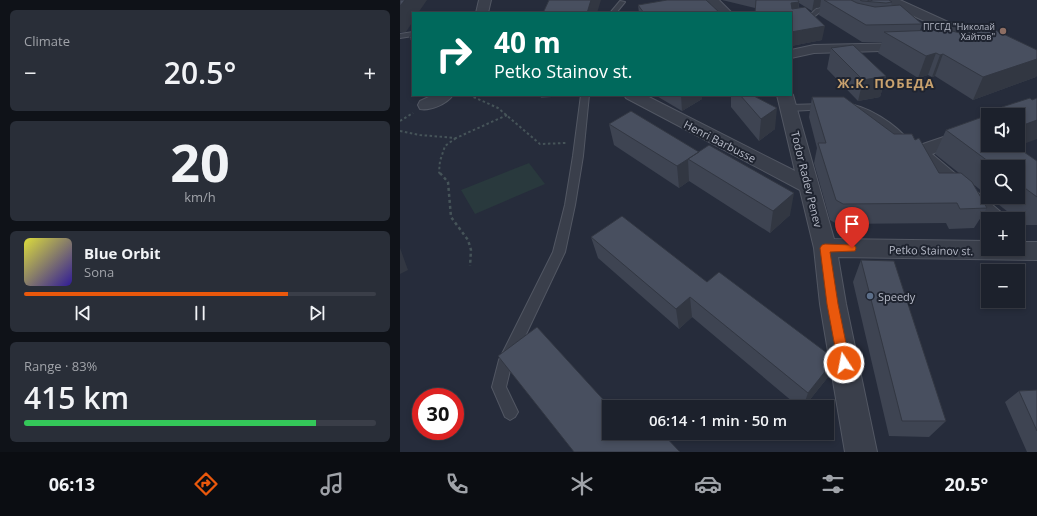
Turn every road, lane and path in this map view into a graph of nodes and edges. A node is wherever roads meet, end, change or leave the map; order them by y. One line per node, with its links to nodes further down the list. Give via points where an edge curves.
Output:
1 (485, 0): 6 (street)
2 (713, 0): 8 (street)
3 (622, 2): 7 (lane)
4 (891, 2): 12 (street, via 914,15)
5 (840, 8): 9 (lane, via 818,10 813,15)
6 (482, 12)
7 (614, 12)
8 (725, 12)
9 (792, 20)
10 (412, 34): 11 (lane)
11 (400, 36)
12 (987, 45): 13 (street); 15 (street)
13 (956, 46)
14 (924, 47): 16 (street, via 814,49)
15 (1001, 53)
16 (792, 54)
17 (443, 96): 22 (street)
18 (471, 96): 23 (path)
19 (585, 96): 27 (lane)
20 (634, 96): 29 (street, Henri Barbusse)
21 (788, 102): 28 (lane, via 861,108); 29 (street, Todor Radev Penev)
22 (426, 105)
23 (508, 115): 26 (path); 27 (path, via 540,144)
24 (981, 130): 28 (street)
25 (400, 131): 26 (path)
26 (456, 138): 33 (path, via 445,146 439,172 448,182 451,217 468,240 471,250)
27 (580, 142): 34 (lane, via 559,252 504,365 499,387)
28 (918, 152): 30 (street)
29 (808, 186): 31 (street, Todor Radev Penev)
30 (986, 212)
31 (825, 248): 32 (street, Petko Stainov st.); 35 (street, Todor Radev Penev)
32 (1028, 248)
33 (470, 266)
34 (510, 412)
35 (861, 452)

